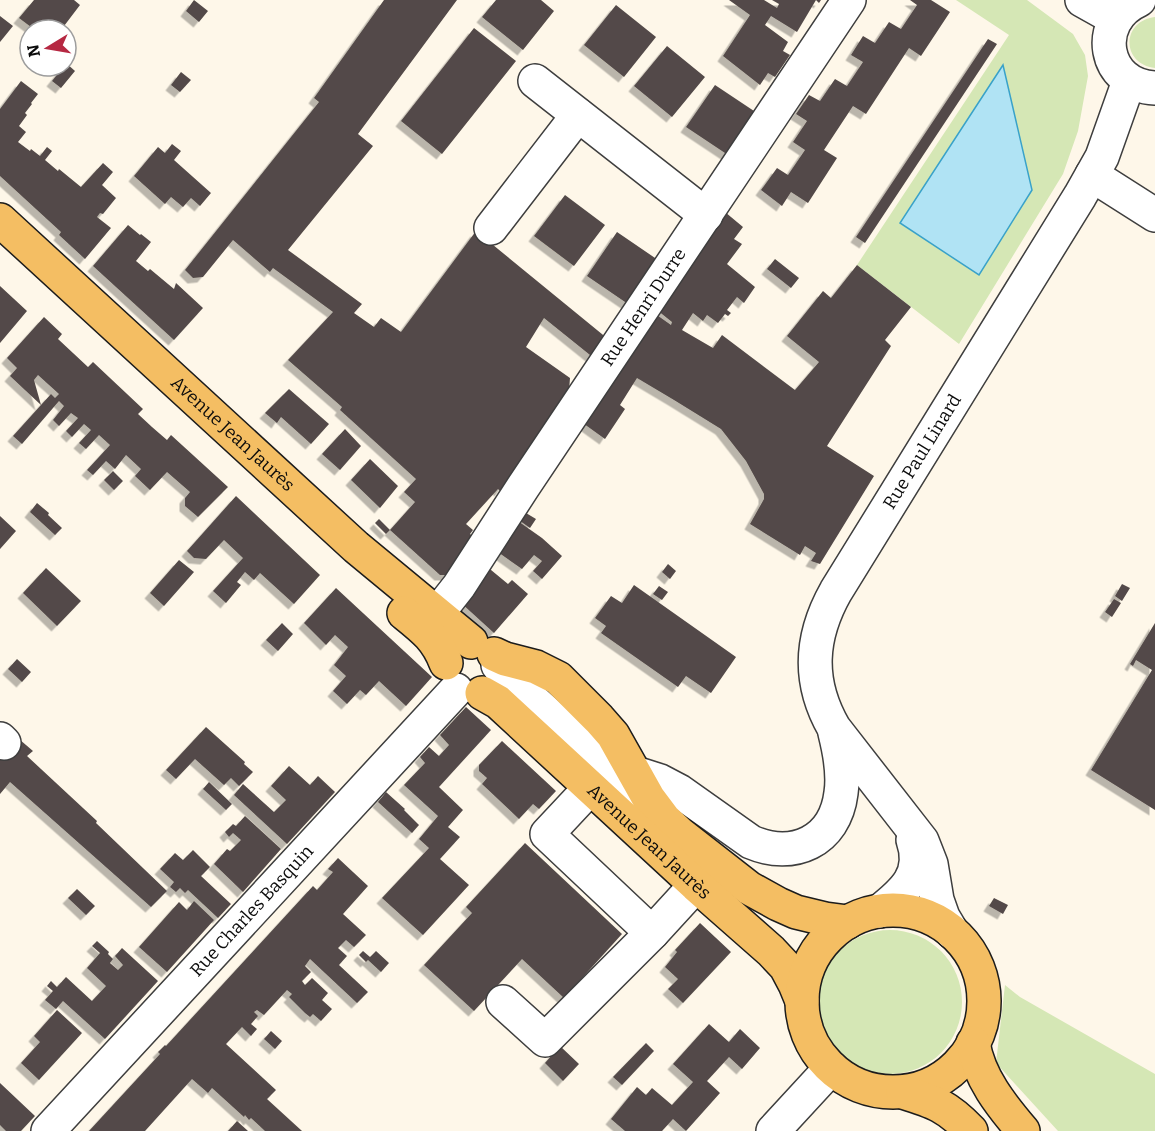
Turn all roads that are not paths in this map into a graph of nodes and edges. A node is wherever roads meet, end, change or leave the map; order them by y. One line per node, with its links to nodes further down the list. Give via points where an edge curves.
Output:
1 (849, 0): 8 (street, Rue Henri Durre)
2 (1082, 0): 3 (street)
3 (1127, 9): 5 (street, via 1110,32 1110,53 1119,71)
4 (535, 81): 6 (street)
5 (1142, 84): 7 (street, Rue Paul Linard)
6 (578, 115): 8 (street); 11 (street)
7 (1092, 175): 9 (street); 16 (street, Rue Paul Linard, via 829,603 819,630 814,670 823,706)
8 (706, 215): 13 (street, Rue Henri Durre, via 459,586)
9 (1155, 215)
10 (0, 220): 13 (main road, Avenue Jean Jaurès, via 356,547)
11 (491, 228)
12 (0, 247): 15 (main road, Avenue Jean Jaurès, via 345,563 427,632)
13 (436, 614): 14 (main road, Avenue Jean Jaurès)
14 (488, 654): 15 (main road, via 498,674 489,689); 15 (main road, via 463,644 449,655); 17 (main road, Avenue Jean Jaurès, via 536,666 558,678 607,727); 19 (street, Avenue Jean Jaurès, via 509,679)
15 (461, 682): 18 (main road, Avenue Jean Jaurès, via 498,702); 31 (street, Rue Charles Basquin)
16 (834, 728): 17 (street, via 842,765 836,815 812,842 796,848 777,850 751,842 678,790); 20 (street, Rue Paul Linard)
17 (635, 773): 19 (main road, Avenue Jean Jaurès)
18 (591, 787): 21 (main road, Avenue Jean Jaurès); 25 (street, via 547,834)
19 (658, 812): 23 (main road, Avenue Jean Jaurès, via 685,838 770,900 805,915)
20 (906, 822): 22 (street, Rue Paul Linard, via 917,853 914,873 903,891); 24 (street, Rue Paul Linard, via 927,850 937,900)
21 (696, 885): 25 (street); 26 (main road, Avenue Jean Jaurès, via 778,958 791,975)
22 (880, 911): 23 (main road); 24 (main road, via 918,914)
23 (848, 922): 26 (main road, via 817,951 807,970)
24 (952, 932): 28 (main road, via 966,947 982,984 983,1014)
25 (652, 933): 27 (street, via 545,1040)
26 (802, 1001): 29 (main road, via 811,1042)
27 (503, 1002)
28 (974, 1043): 30 (main road, via 944,1076 925,1087); 34 (main road, via 983,1076)
29 (831, 1068): 30 (main road, via 870,1089); 32 (street)
30 (903, 1092): 33 (main road, via 944,1107)
31 (48, 1131)
32 (773, 1131)
33 (971, 1131)
34 (1023, 1131)

